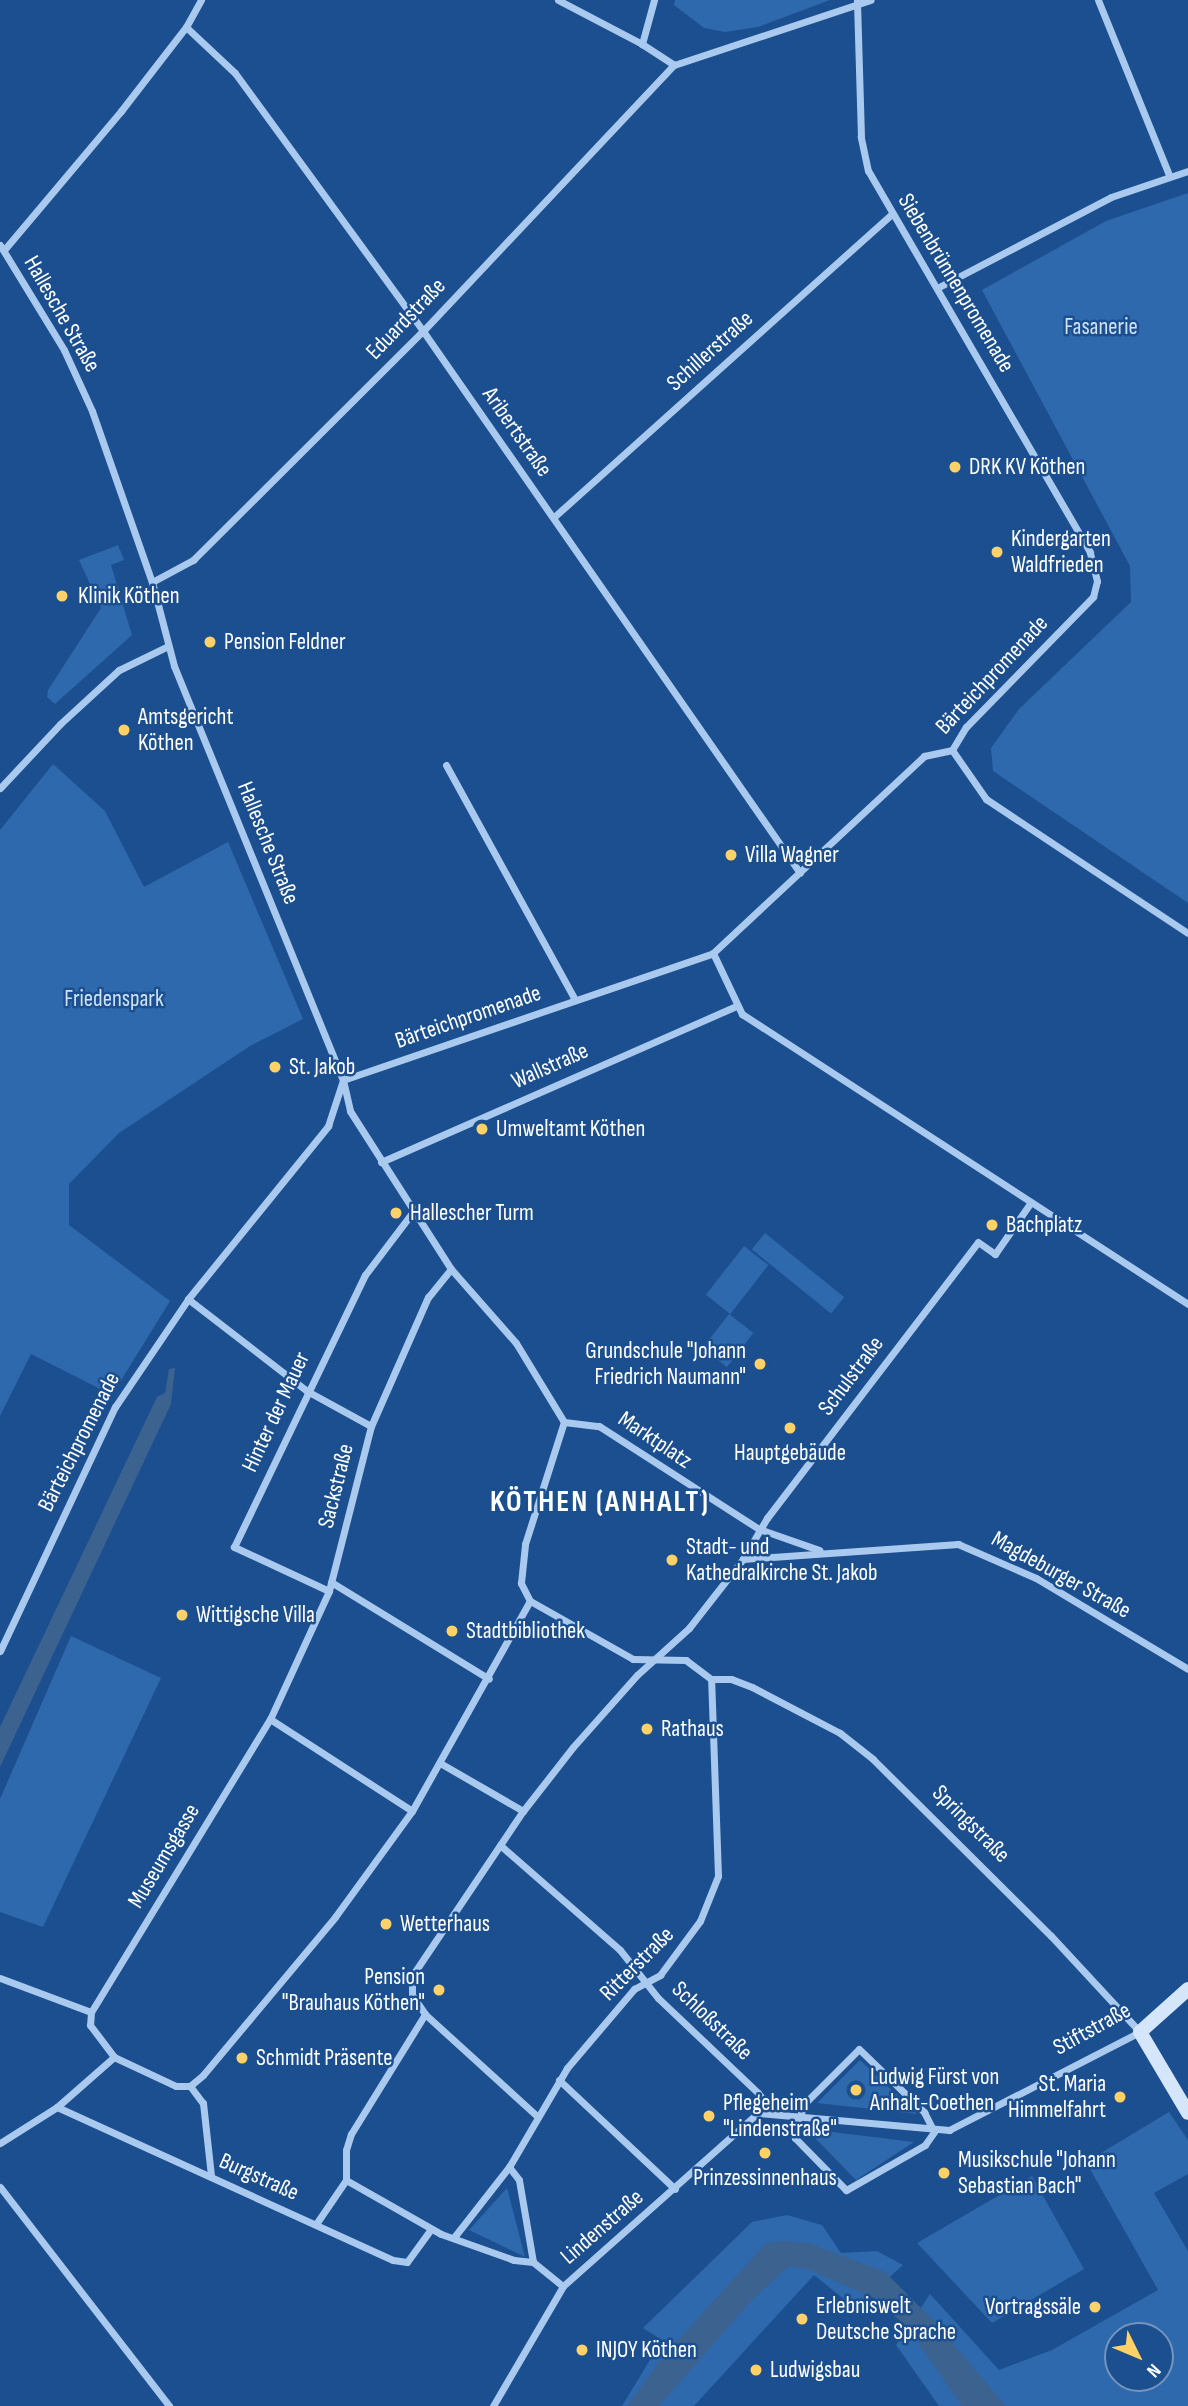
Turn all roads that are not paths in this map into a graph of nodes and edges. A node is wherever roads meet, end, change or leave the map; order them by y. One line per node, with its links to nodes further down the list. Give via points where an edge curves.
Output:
1 (201, 0): 7 (street)
2 (558, 0): 8 (street)
3 (654, 0): 8 (street)
4 (871, 0): 6 (street)
5 (1098, 0): 11 (street)
6 (858, 2): 9 (street); 12 (street, Siebenbrünnenpromenade, via 861,137 868,171)
7 (186, 27): 13 (street, via 34,219); 15 (street, Aribertstraße, via 235,73)
8 (642, 44): 9 (street)
9 (674, 65): 15 (street, Eduardstraße)
10 (1188, 171): 11 (street)
11 (1169, 175): 14 (street, via 1111,197)
12 (892, 214): 14 (street, Siebenbrünnenpromenade); 16 (street, Schillerstraße)
13 (2, 248): 18 (street, Hallesche Straße, via 87,398)
14 (939, 287): 17 (street, Siebenbrünnenpromenade)
15 (423, 331): 16 (street, Aribertstraße); 18 (street, Eduardstraße, via 194,560)
16 (554, 517): 23 (street, Aribertstraße)
17 (1094, 565): 20 (street, Bärteichpromenade, via 1093,597 966,727)
18 (152, 582): 19 (street, Hallesche Straße)
19 (168, 646): 22 (street, via 119,670); 28 (street, Hallesche Straße)
20 (952, 750): 23 (street, Bärteichpromenade, via 924,756); 24 (street, via 986,799)
21 (446, 765): 26 (street)
22 (0, 788)
23 (800, 873): 25 (street, Bärteichpromenade)
24 (1188, 933)
25 (713, 953): 26 (street, Bärteichpromenade); 27 (street)
26 (575, 1000): 28 (street, Bärteichpromenade)
27 (736, 1006): 29 (street, Wallstraße); 30 (street)
28 (343, 1080): 29 (street, Hallesche Straße, via 350,1111); 33 (street, Bärteichpromenade, via 328,1126)
29 (381, 1162): 31 (street, Hallesche Straße)
30 (1031, 1202): 34 (street); 38 (street, Schulstraße, via 995,1254 978,1241)
31 (415, 1209): 32 (street, Hallesche Straße); 35 (street, Hinter der Mauer, via 365,1275)
32 (451, 1269): 36 (street, Hallesche Straße, via 516,1343); 37 (street, Sackstraße, via 428,1297)
33 (188, 1299): 35 (street); 44 (street, Bärteichpromenade, via 115,1407)
34 (1188, 1304)
35 (307, 1391): 37 (street); 42 (street, Hinter der Mauer, via 234,1547)
36 (564, 1422): 38 (street, Marktplatz, via 600,1426); 43 (street, via 525,1544 521,1583)
37 (371, 1426): 41 (street, Sackstraße)
38 (759, 1529): 39 (street, Magdeburger Straße); 40 (street)
39 (823, 1552): 40 (street, Magdeburger Straße); 46 (street, Magdeburger Straße, via 958,1544 975,1548 1036,1578)
40 (743, 1559): 45 (street)
41 (331, 1582): 42 (street, Sackstraße); 47 (street)
42 (329, 1591): 49 (street, Sackstraße)
43 (530, 1601): 45 (street, via 633,1659); 47 (street)
44 (0, 1651)
45 (658, 1660): 48 (street, Springstraße, via 686,1660); 52 (street, via 604,1710)
46 (1188, 1669)
47 (489, 1679): 50 (street)
48 (711, 1679): 55 (street, Ritterstraße, via 718,1876 693,1936); 59 (street, Springstraße, via 731,1679 779,1699 839,1733 873,1759)
49 (270, 1720): 51 (street); 57 (street, Museumsgasse)
50 (440, 1763): 51 (street); 52 (street)
51 (412, 1811): 62 (street, via 335,1917)
52 (523, 1811): 53 (street)
53 (500, 1844): 55 (street, Schloßstraße, via 582,1914); 58 (street, via 412,1976 412,1995)
54 (0, 1978): 57 (street)
55 (648, 1983): 61 (street, Ritterstraße, via 634,1989); 64 (street, Schloßstraße, via 657,1998 758,2093)
56 (1188, 1989): 59 (main road, Stiftstraße)
57 (91, 2012): 60 (street, via 90,2025)
58 (425, 2014): 67 (street); 72 (street, via 351,2134)
59 (1140, 2032): 65 (main road, Springstraße); 68 (street, Stiftstraße, via 949,2130)
60 (114, 2057): 62 (street, via 176,2085); 63 (street)
61 (559, 2080): 67 (street, Ritterstraße); 74 (street)
62 (190, 2086): 71 (street, via 201,2100)
63 (57, 2107): 69 (street); 71 (street, Burgstraße)
64 (773, 2113): 66 (street); 74 (street, Lindenstraße, via 749,2118)
65 (1188, 2113)
66 (799, 2116): 68 (street); 68 (street, via 795,2138 846,2190 925,2145); 68 (street, via 805,2103 859,2049 924,2112)
67 (538, 2117): 70 (street, Ritterstraße)
68 (934, 2132)
69 (0, 2143)
70 (509, 2167): 77 (street, Ritterstraße); 78 (street, via 519,2180)
71 (211, 2176): 75 (street, Burgstraße)
72 (346, 2180): 75 (street); 76 (street)
73 (0, 2187): 80 (street)
74 (675, 2189): 79 (street, Lindenstraße)
75 (316, 2224): 76 (street, Burgstraße, via 401,2263 414,2257)
76 (431, 2229): 77 (street)
77 (456, 2236): 78 (street, via 514,2260)
78 (533, 2262): 79 (street)
79 (563, 2286): 81 (street, Lindenstraße)
80 (169, 2406)
81 (493, 2406)

